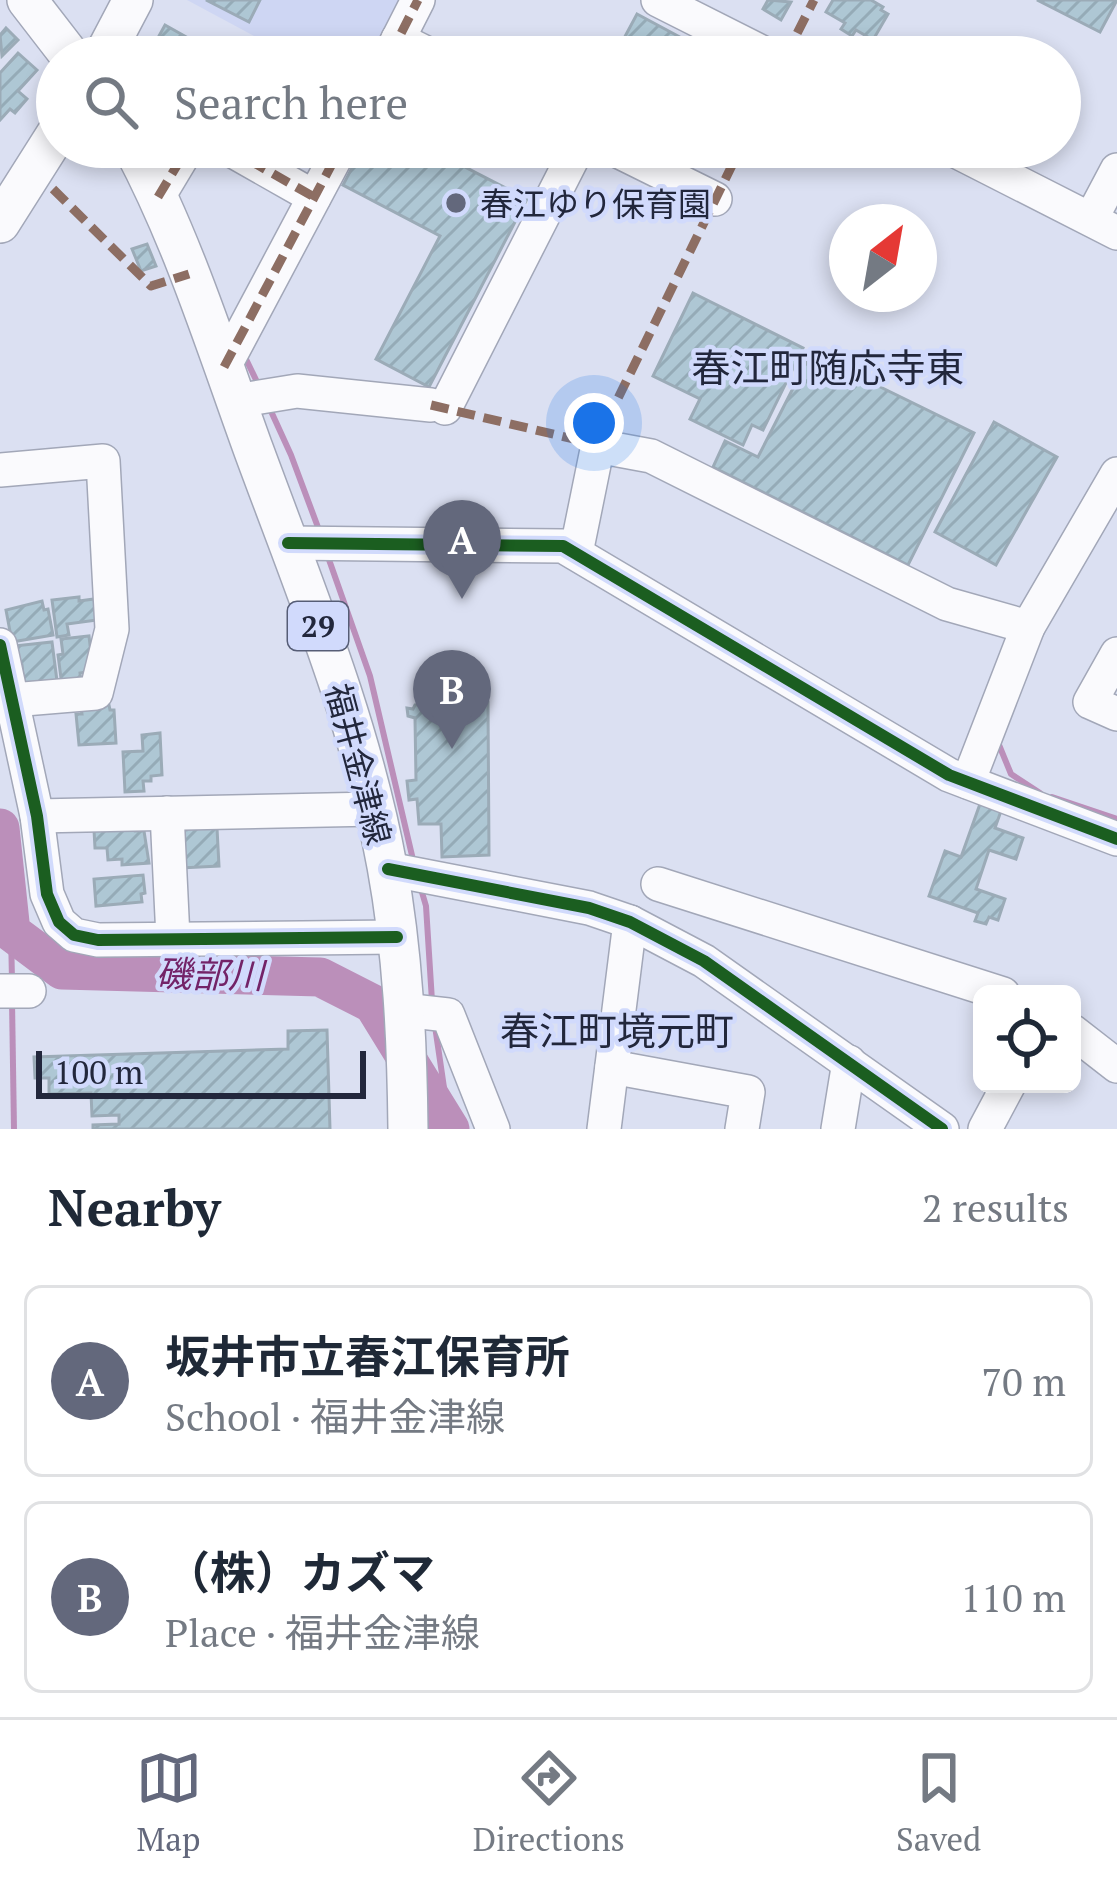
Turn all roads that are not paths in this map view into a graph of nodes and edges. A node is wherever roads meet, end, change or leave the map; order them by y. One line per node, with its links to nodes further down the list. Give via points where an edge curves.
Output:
1 (27, 0): 5 (main road)
2 (133, 0): 6 (main road)
3 (418, 0): 7 (street)
4 (658, 0): 8 (street)
5 (55, 36)
6 (115, 36)
7 (399, 36)
8 (729, 36)
9 (36, 166): 22 (main road)
10 (144, 168): 18 (main road, 福井金津線 / 29)
11 (175, 168): 18 (street)
12 (263, 168): 19 (street)
13 (330, 168): 19 (street)
14 (567, 168): 23 (street, via 438,407)
15 (652, 168): 20 (street)
16 (995, 168): 21 (street)
17 (1117, 170): 21 (street)
18 (158, 197): 23 (main road, 福井金津線 / 29)
19 (314, 197): 23 (street)
20 (715, 199)
21 (1106, 218)
22 (0, 223)
23 (230, 384): 26 (main road, 福井金津線 / 29)
24 (0, 470): 31 (street, via 103,461 112,629 96,693)
25 (1117, 474): 28 (street)
26 (287, 542): 27 (street, via 563,546); 34 (main road, 福井金津線 / 29)
27 (576, 553): 28 (street, via 598,441 651,456 947,604); 33 (street)
28 (1028, 626): 33 (street)
29 (0, 645): 31 (street)
30 (1117, 654): 32 (street, via 1090,702)
31 (12, 700): 36 (street)
32 (1117, 714)
33 (968, 782): 37 (street)
34 (375, 809): 35 (street); 38 (main road, 福井金津線 / 29)
35 (167, 813): 36 (street); 41 (street)
36 (37, 817): 41 (street, via 47,894 59,922 98,940)
37 (1117, 839)
38 (388, 869): 39 (street); 40 (main road, 福井金津線 / 29)
39 (634, 924): 42 (street, via 663,874); 45 (street, via 704,961); 47 (street)
40 (397, 937): 41 (street); 43 (main road, 福井金津線 / 29)
41 (173, 938)
42 (978, 985)
43 (403, 1010): 49 (main road, 福井金津線 / 29); 50 (street, via 448,1015)
44 (1081, 1038): 46 (street)
45 (849, 1062): 53 (street); 54 (street)
46 (1117, 1066)
47 (612, 1067): 51 (street); 52 (street, via 748,1092)
48 (1004, 1093): 55 (street)
49 (408, 1129)
50 (493, 1129)
51 (604, 1129)
52 (742, 1129)
53 (838, 1129)
54 (942, 1129)
55 (985, 1129)

